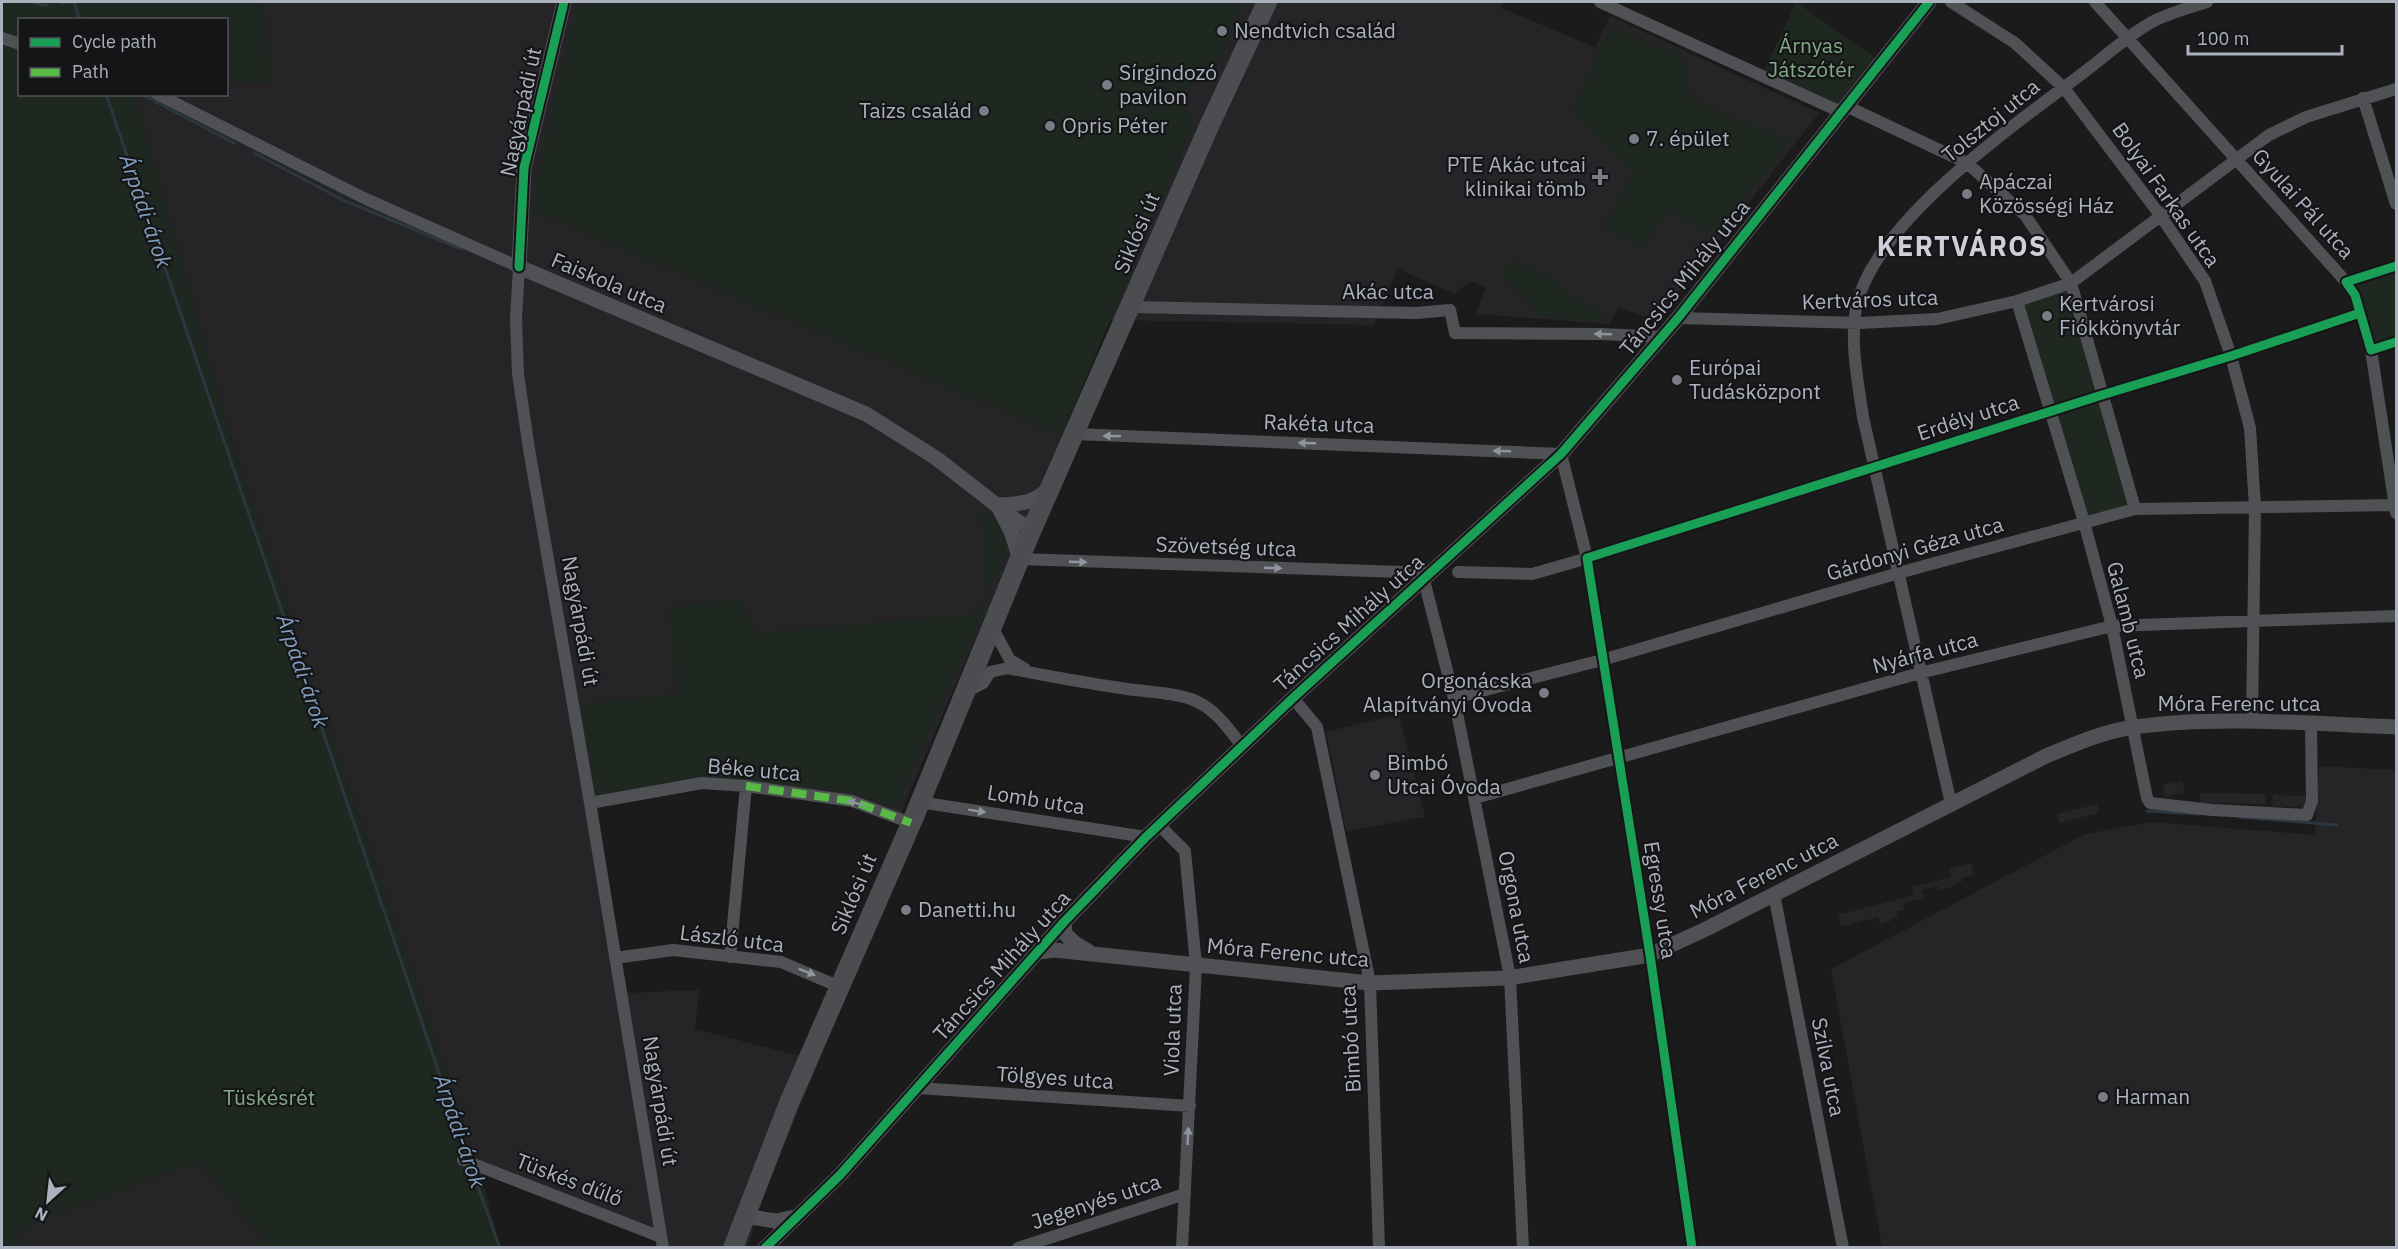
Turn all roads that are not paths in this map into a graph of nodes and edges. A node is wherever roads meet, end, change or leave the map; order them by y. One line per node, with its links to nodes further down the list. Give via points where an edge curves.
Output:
1 (564, 2): 21 (street, Nagyárpádi út, via 524,168)
2 (1267, 2): 25 (main road, Siklósi út)
3 (1600, 2): 15 (street, via 1751,73)
4 (1929, 2): 15 (street, Táncsics Mihály utca)
5 (1951, 2): 11 (street, Bolyai Farkas utca, via 2015,43)
6 (2096, 2): 9 (street, Gyulai Pál utca)
7 (2207, 2): 9 (street, Tolsztoj utca, via 2152,22)
8 (2, 38): 10 (street)
9 (2129, 39): 11 (street, Tolsztoj utca); 16 (street, Gyulai Pál utca)
10 (18, 43)
11 (2064, 88): 17 (street, Tolsztoj utca); 19 (street, Bolyai Farkas utca)
12 (2397, 89): 14 (street, Kertváros utca)
13 (161, 96): 21 (street, Faiskola utca, via 366,199)
14 (2363, 98): 16 (street, Kertváros utca, via 2306,117 2269,135); 18 (street)
15 (1844, 109): 17 (street); 27 (street, Táncsics Mihály utca)
16 (2236, 159): 19 (street, Kertváros utca); 22 (street, Gyulai Pál utca)
17 (1967, 163): 23 (street, via 2025,215); 28 (street, Tolsztoj utca, via 1884,248 1857,304)
18 (2397, 204)
19 (2160, 215): 23 (street, Kertváros utca); 32 (street, Bolyai Farkas utca, via 2205,281)
20 (2397, 266): 22 (street)
21 (519, 267): 39 (street, Faiskola utca, via 866,414); 69 (street, Nagyárpádi út, via 518,374)
22 (2346, 282): 26 (street, Gyulai Pál utca)
23 (2071, 283): 24 (street, Kertváros utca); 33 (street)
24 (2017, 301): 28 (street, Kertváros utca, via 1937,320); 34 (street, Galamb utca)
25 (1132, 307): 29 (street, Akác utca, one-way to 25, via 1455,333 1450,310 1416,313); 35 (main road, Siklósi út)
26 (2360, 313): 31 (street, Gyulai Pál utca); 32 (street, Erdély utca)
27 (1678, 318): 28 (street, Kertváros utca); 29 (street, Táncsics Mihály utca)
28 (1855, 324): 37 (street, Tolsztoj utca, via 1856,366)
29 (1662, 337): 36 (street, Táncsics Mihály utca)
30 (2397, 342): 31 (street)
31 (2371, 350): 41 (street, Gyulai Pál utca)
32 (2231, 356): 33 (street, Erdély utca); 40 (street, Bolyai Farkas utca, via 2250,429)
33 (2102, 395): 34 (street, Erdély utca); 42 (street)
34 (2051, 411): 37 (street, Erdély utca); 43 (street, Galamb utca)
35 (1075, 434): 36 (street, Rakéta utca, one-way to 35); 38 (main road, Siklósi út)
36 (1560, 454): 45 (street, Egressy utca); 49 (street, Táncsics Mihály utca)
37 (1873, 467): 45 (street, Erdély utca); 48 (street, Tolsztoj utca)
38 (1053, 484): 39 (street, via 1040,498); 44 (main road, Siklósi út)
39 (998, 505): 44 (street, Faiskola utca); 46 (street)
40 (2254, 507): 41 (street, Gárdonyi Géza utca); 42 (street, Gárdonyi Géza utca); 51 (street, Bolyai Farkas utca)
41 (2396, 508)
42 (2135, 509): 43 (street, Gárdonyi Géza utca)
43 (2084, 522): 48 (street, Gárdonyi Géza utca); 52 (street, Galamb utca)
44 (1032, 530): 46 (main road, Siklósi út)
45 (1587, 558): 47 (street, Erdély utca, via 1532,574); 54 (street, Egressy utca)
46 (1020, 559): 49 (street, Szövetség utca, one-way to 49); 53 (main road, Siklósi út)
47 (1458, 572)
48 (1897, 573): 54 (street, Gárdonyi Géza utca); 55 (street, Tolsztoj utca)
49 (1427, 576): 58 (street, Táncsics Mihály utca); 59 (street, Orgona utca)
50 (2397, 616): 51 (street, Nyárfa utca)
51 (2254, 621): 52 (street, Nyárfa utca); 60 (street, Bolyai Farkas utca)
52 (2112, 626): 55 (street, Nyárfa utca); 62 (street, Galamb utca)
53 (992, 627): 56 (street, via 1010,660); 57 (main road, Siklósi út)
54 (1602, 660): 59 (street, Gárdonyi Géza utca); 65 (street, Egressy utca)
55 (1920, 674): 65 (street, Nyárfa utca); 70 (street, Tolsztoj utca)
56 (1046, 675): 57 (street, via 999,669); 64 (street, via 1192,699 1222,720)
57 (966, 692): 68 (main road, Siklósi út)
58 (1293, 698): 64 (street, Táncsics Mihály utca); 83 (street, Bimbó utca, via 1317,727)
59 (1454, 698): 67 (street, Orgona utca)
60 (2252, 722): 61 (street, Móra Ferenc utca); 62 (street, Móra Ferenc utca)
61 (2311, 724): 62 (street, Galamb utca, via 2312,801 2307,814 2150,804); 63 (street, Móra Ferenc utca)
62 (2133, 727): 70 (street, Móra Ferenc utca, via 2093,737 2048,755)
63 (2397, 727)
64 (1242, 746): 72 (street, Táncsics Mihály utca)
65 (1619, 758): 67 (street, Nyárfa utca); 78 (street, Egressy utca)
66 (746, 786): 69 (street, Béke utca, via 702,783); 71 (street, Béke utca, one-way to 66, via 852,801); 79 (street)
67 (1475, 798): 82 (street, Orgona utca)
68 (920, 802): 71 (main road, Siklósi út); 73 (street, Lomb utca, one-way to 73)
69 (590, 803): 80 (street, Nagyárpádi út)
70 (1951, 804): 74 (street, Móra Ferenc utca)
71 (911, 824): 84 (main road, Siklósi út)
72 (1159, 825): 73 (street, Táncsics Mihály utca); 81 (street, Viola utca, via 1185,851)
73 (1146, 837): 75 (street, Táncsics Mihály utca)
74 (1774, 894): 78 (street, Móra Ferenc utca); 99 (street, Szilva utca)
75 (1064, 922): 76 (street, Táncsics Mihály utca); 77 (street, Móra Ferenc utca, via 1065,934)
76 (1038, 952): 77 (street, Móra Ferenc utca); 85 (street, Táncsics Mihály utca)
77 (1094, 954): 81 (street, Móra Ferenc utca)
78 (1650, 955): 82 (street, Móra Ferenc utca); 98 (street, Egressy utca)
79 (730, 957): 80 (street, László utca, via 673,950); 84 (street, László utca, one-way to 84, via 781,962)
80 (615, 958): 91 (street, Nagyárpádi út)
81 (1196, 965): 83 (street, Móra Ferenc utca); 86 (street, Viola utca)
82 (1510, 977): 83 (street, Móra Ferenc utca); 97 (street, Orgona utca)
83 (1370, 983): 96 (street, Bimbó utca)
84 (840, 987): 90 (main road, Siklósi út)
85 (918, 1088): 86 (street, Tölgyes utca); 89 (street, Táncsics Mihály utca)
86 (1190, 1106): 88 (street, Viola utca, one-way to 86)
87 (468, 1162): 91 (street, Tüskés dűlő)
88 (1185, 1194): 94 (street, Jegenyés utca); 95 (street, Viola utca)
89 (807, 1208): 90 (street, Táncsics Mihály utca, via 787,1220); 93 (street, Táncsics Mihály utca)
90 (744, 1216): 92 (main road, Siklósi út)
91 (662, 1242)
92 (733, 1248)
93 (765, 1248)
94 (1018, 1248)
95 (1182, 1248)
96 (1379, 1248)
97 (1523, 1248)
98 (1692, 1248)
99 (1843, 1248)

